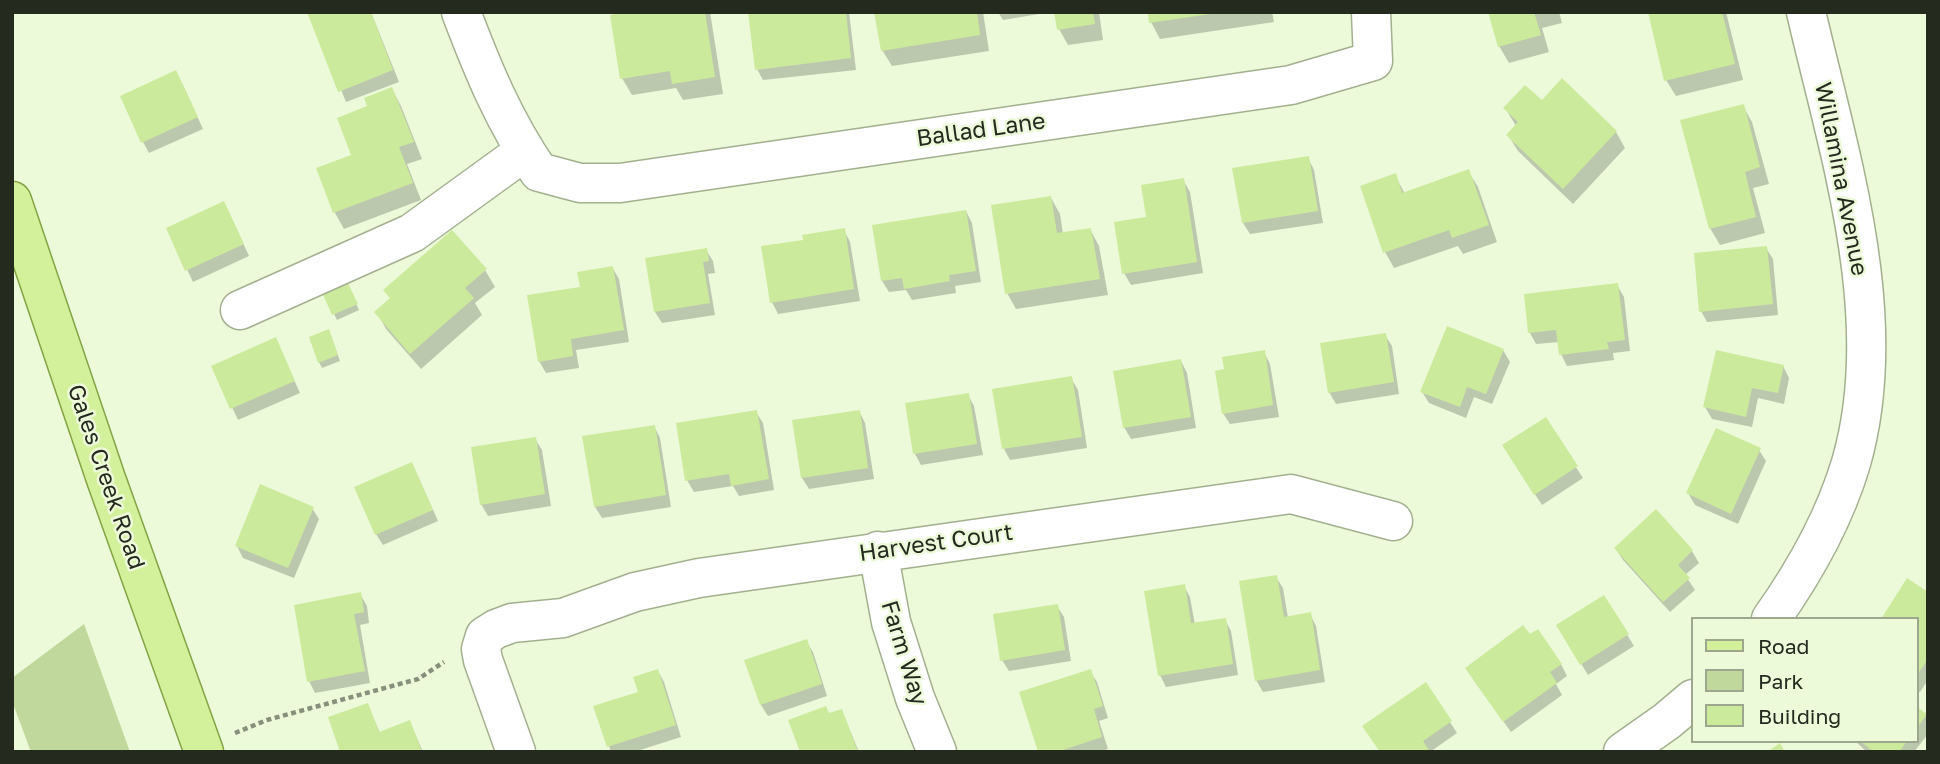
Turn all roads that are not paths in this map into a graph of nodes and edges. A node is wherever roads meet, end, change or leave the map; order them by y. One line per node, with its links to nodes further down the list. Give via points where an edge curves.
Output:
1 (461, 12): 4 (street, via 486,79)
2 (1371, 12): 4 (street, Ballad Lane, via 1373,61 1291,85 620,183 580,183)
3 (1806, 12): 9 (street, Willamina Avenue, via 1853,215 1867,316 1866,361 1852,462 1833,513)
4 (532, 162): 6 (street, via 412,233)
5 (12, 201): 11 (main road, Gales Creek Road)
6 (240, 310)
7 (1393, 521): 8 (street, Harvest Court, via 1291,494)
8 (878, 551): 12 (street, Harvest Court, via 699,578 635,592 563,618 496,629 485,636 481,649); 13 (street, Farm Way, via 891,622)
9 (1772, 617)
10 (1692, 700): 14 (street)
11 (202, 749)
12 (516, 752)
13 (937, 752)
14 (1623, 752)

